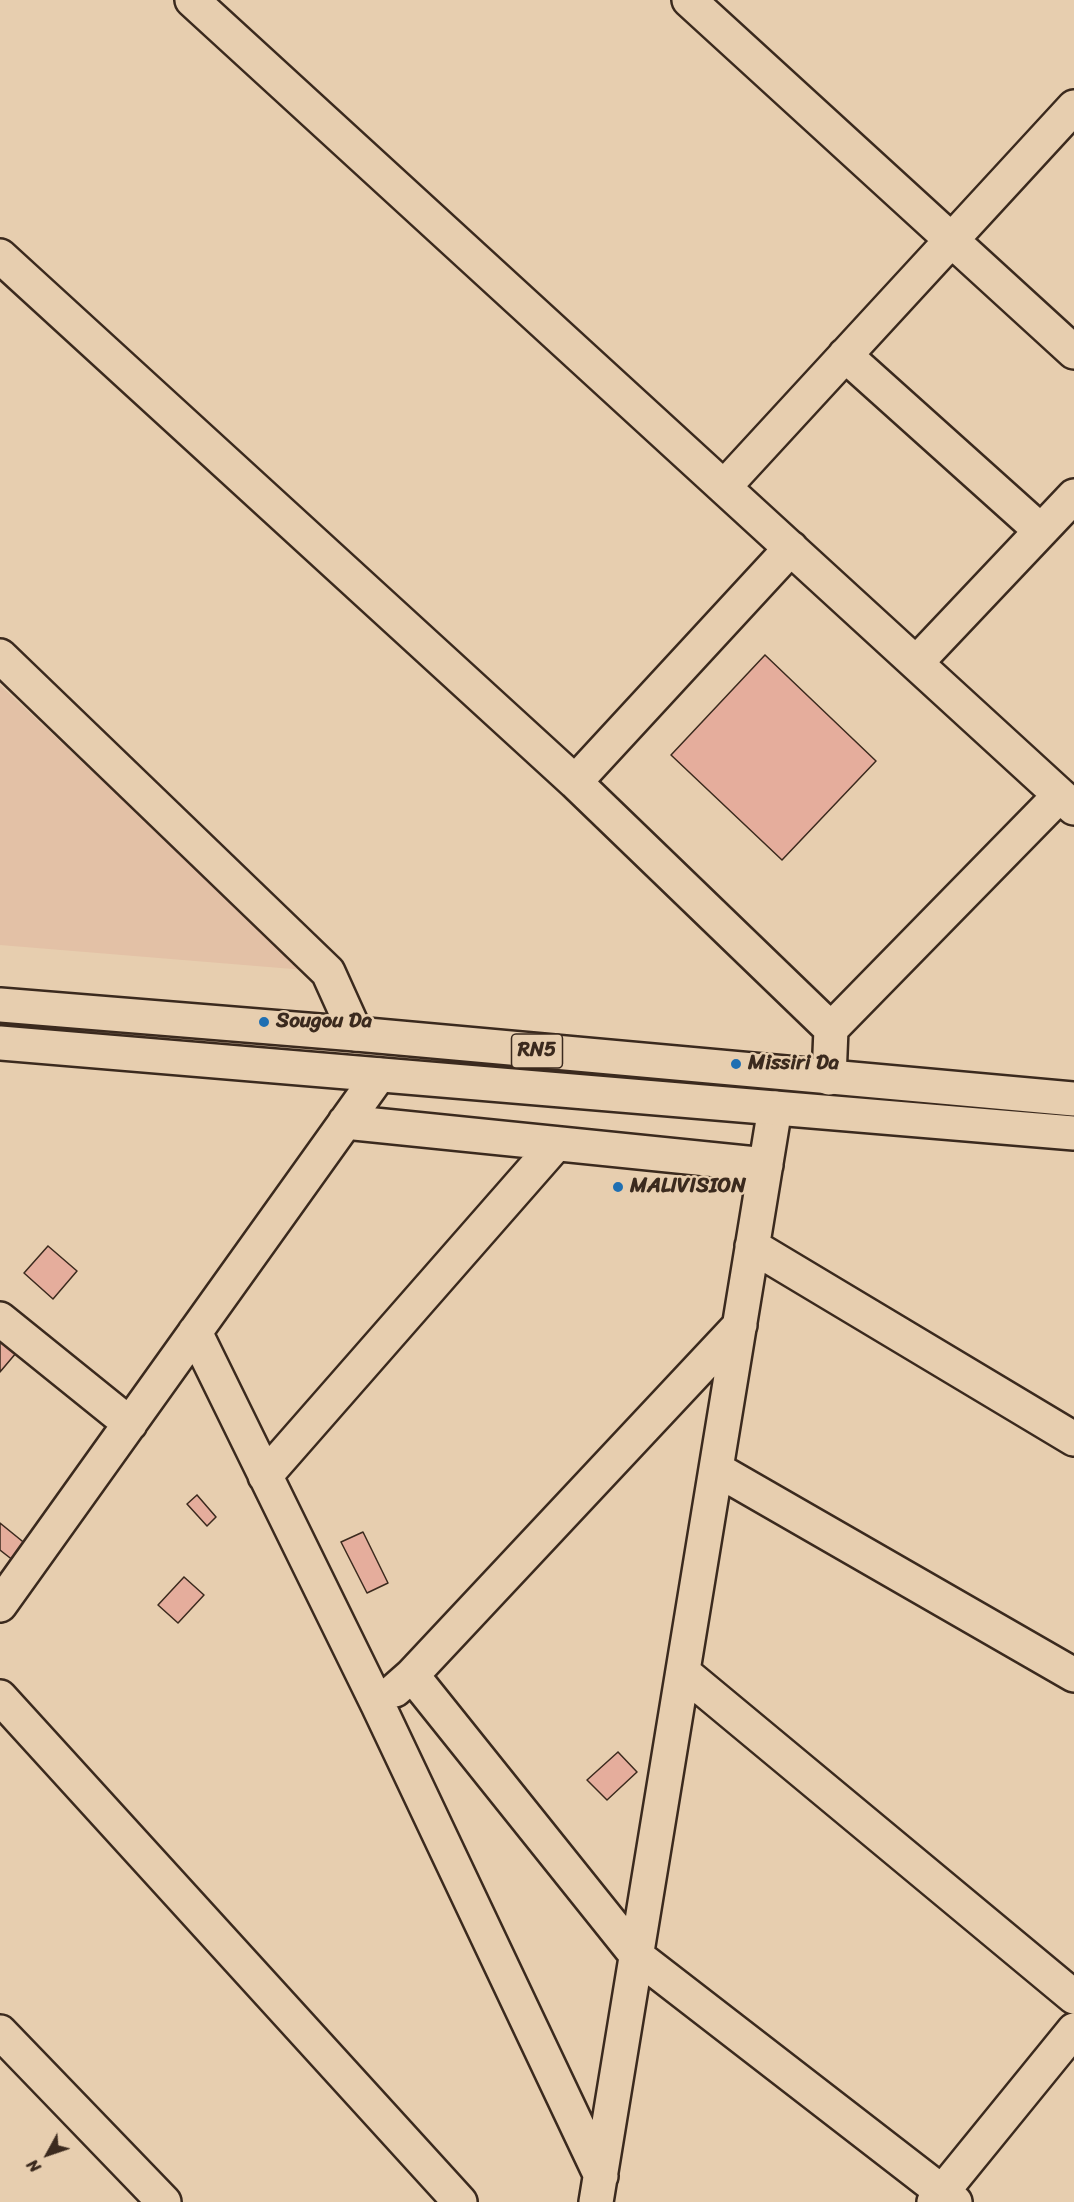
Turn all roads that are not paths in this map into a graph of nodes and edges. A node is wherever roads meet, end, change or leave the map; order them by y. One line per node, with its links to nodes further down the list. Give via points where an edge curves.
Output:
1 (192, 0): 8 (main road)
2 (689, 0): 4 (main road)
3 (1074, 107): 4 (main road)
4 (952, 240): 6 (main road); 7 (main road)
5 (0, 256): 14 (main road)
6 (1074, 352)
7 (845, 355): 8 (main road); 10 (main road)
8 (724, 487): 11 (main road)
9 (1074, 495): 10 (main road)
10 (1041, 531): 13 (main road)
11 (791, 548): 13 (main road); 14 (main road)
12 (0, 656): 18 (main road, via 328,972)
13 (916, 663): 15 (main road)
14 (575, 782): 17 (main road)
15 (1067, 802): 17 (main road)
16 (0, 1005): 18 (main road, RN5)
17 (831, 1029): 21 (main road)
18 (356, 1034): 21 (main road, RN5)
19 (0, 1043): 20 (main road, RN5)
20 (379, 1075): 23 (main road, RN5); 24 (main road)
21 (829, 1078): 22 (main road, RN5)
22 (1074, 1099)
23 (775, 1108): 25 (main road, RN5); 27 (main road)
24 (345, 1122): 26 (main road); 31 (main road)
25 (1074, 1133)
26 (556, 1144): 27 (main road); 35 (main road)
27 (766, 1165): 28 (main road)
28 (752, 1246): 30 (main road); 33 (main road)
29 (0, 1319): 32 (main road)
30 (740, 1325): 34 (main road); 38 (main road)
31 (195, 1332): 32 (main road); 35 (main road)
32 (130, 1424): 36 (main road)
33 (1074, 1439)
34 (716, 1469): 37 (main road); 39 (main road)
35 (265, 1476): 41 (main road)
36 (0, 1605)
37 (683, 1671): 42 (main road); 43 (main road)
38 (412, 1675): 41 (main road); 42 (main road)
39 (1074, 1675)
40 (0, 1697): 49 (main road)
41 (378, 1705): 46 (main road)
42 (637, 1956): 46 (main road); 47 (main road)
43 (1074, 1997)
44 (1074, 2030): 47 (main road)
45 (0, 2032): 48 (main road)
46 (598, 2189)
47 (944, 2199)
48 (164, 2202)
49 (460, 2202)

